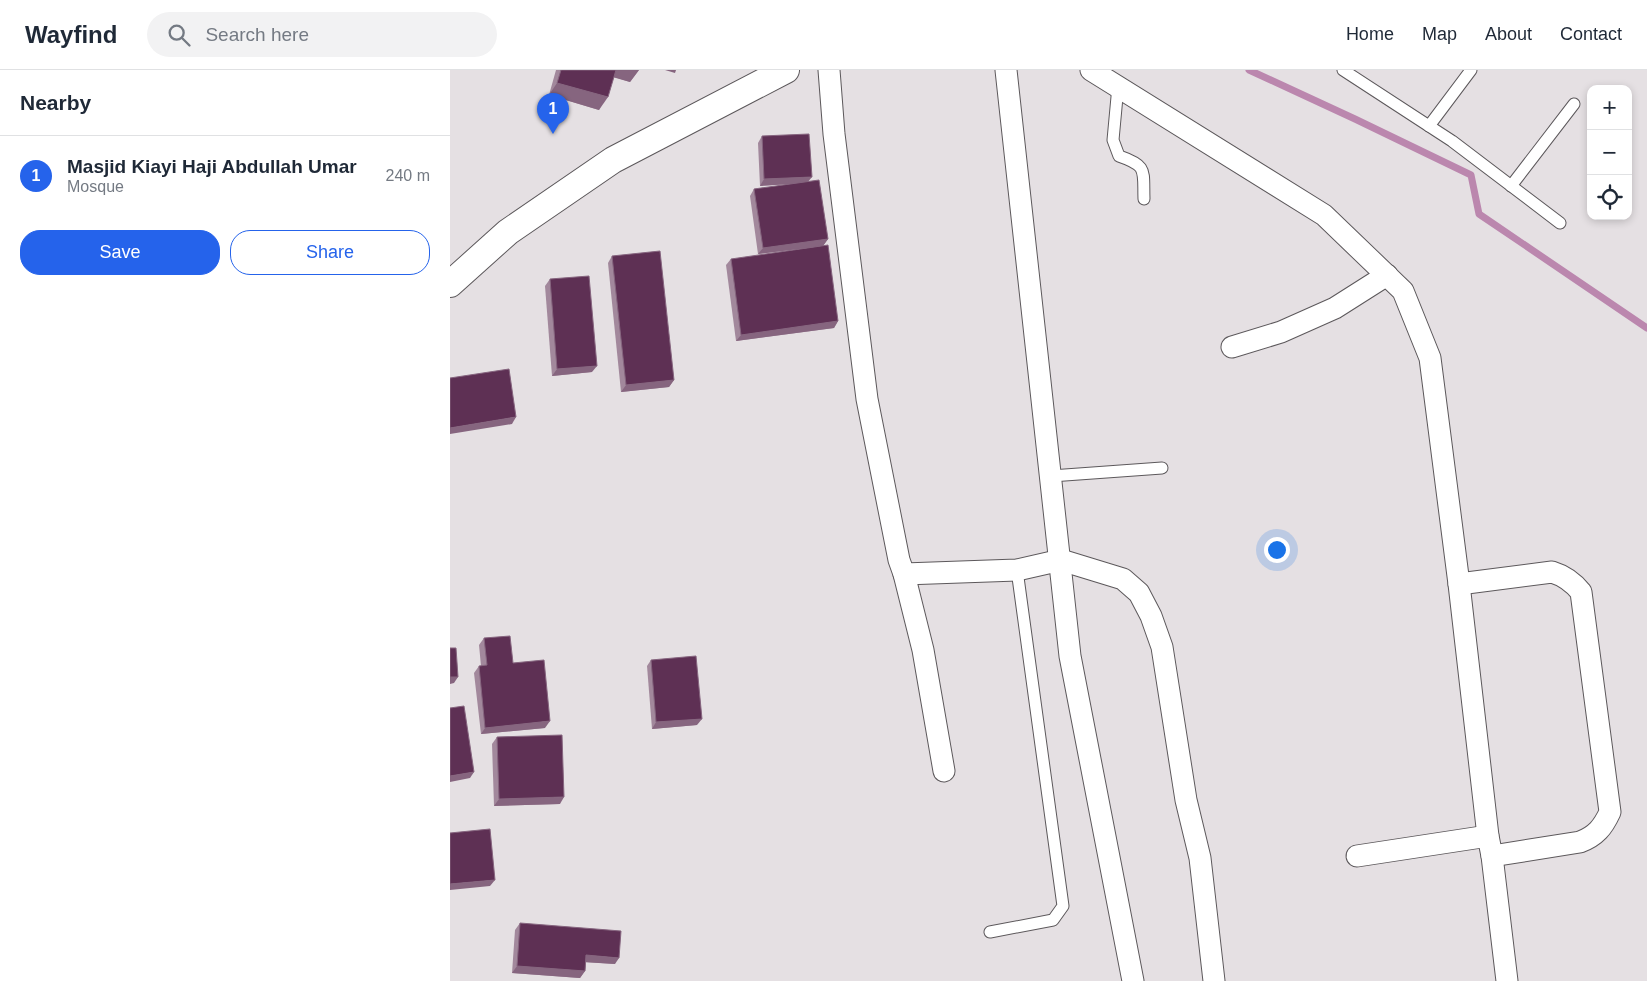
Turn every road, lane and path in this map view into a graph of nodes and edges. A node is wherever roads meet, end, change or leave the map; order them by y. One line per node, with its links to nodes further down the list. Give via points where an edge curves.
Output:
1 (786, 70): 14 (street, via 613,160 508,232)
2 (829, 70): 20 (street, via 867,399)
3 (1006, 70): 17 (street)
4 (1091, 70): 7 (street)
5 (1343, 70): 9 (lane)
6 (1471, 70): 9 (lane)
7 (1118, 86): 11 (lane, via 1112,140 1119,156 1137,162 1143,169); 13 (street, via 1324,214)
8 (1574, 104): 10 (lane)
9 (1429, 126): 10 (lane)
10 (1511, 186): 12 (lane)
11 (1144, 199)
12 (1560, 223)
13 (1387, 275): 15 (street, via 1335,308 1281,332); 21 (street, via 1403,291 1430,358)
14 (450, 284)
15 (1232, 347)
16 (1162, 468): 17 (lane)
17 (1051, 476): 18 (street)
18 (1061, 560): 19 (street); 26 (street, via 1070,656); 27 (street, via 1122,579 1139,593 1151,616 1162,647 1186,800 1200,858)
19 (1017, 570): 20 (street); 25 (lane, via 1063,906 1053,920)
20 (904, 574): 22 (street, via 923,650)
21 (1459, 584): 23 (street); 23 (street, via 1552,572 1573,582 1581,592 1610,812 1602,827 1591,838 1580,842)
22 (944, 771)
23 (1490, 846): 24 (street); 28 (street)
24 (1357, 856)
25 (990, 932)
26 (1133, 981)
27 (1214, 981)
28 (1507, 981)

